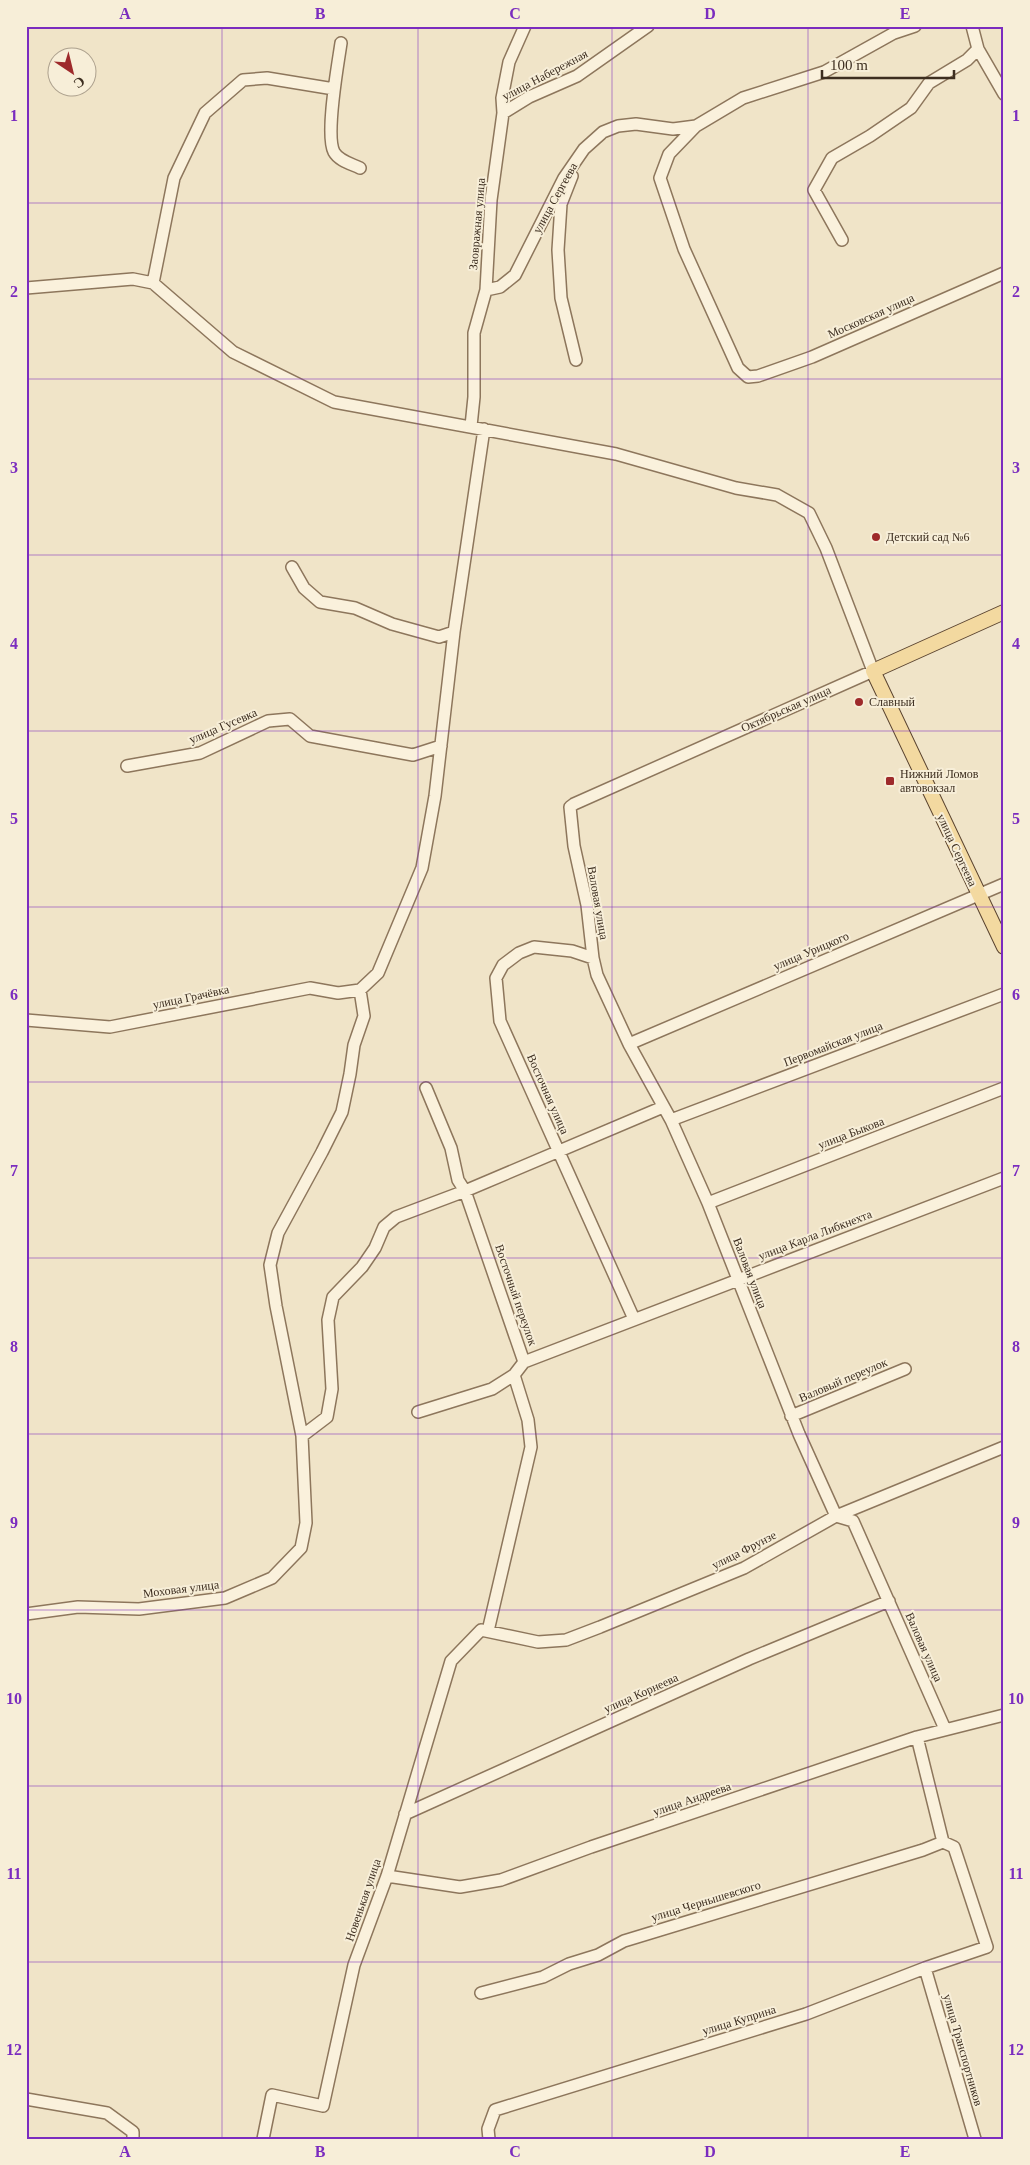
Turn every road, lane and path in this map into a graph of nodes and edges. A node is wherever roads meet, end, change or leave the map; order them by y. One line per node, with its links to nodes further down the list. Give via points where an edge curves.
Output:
1 (525, 26): 9 (street, Заовражная улица, via 509,62 502,98)
2 (648, 26): 9 (street, улица Набережная, via 577,76 529,97)
3 (915, 26): 10 (street, улица Сергеева, via 894,33 824,72 742,98)
4 (972, 26): 6 (street)
5 (341, 43): 7 (street)
6 (978, 49): 8 (street); 15 (street, via 967,60 929,83 911,108 832,158 814,190)
7 (334, 89): 14 (street, via 331,142 334,153); 17 (street, via 267,78 243,80 204,113 174,178)
8 (1004, 94)
9 (503, 113): 19 (street, Заовражная улица, via 491,200)
10 (696, 126): 11 (street, улица Сергеева); 13 (street)
11 (662, 128): 12 (street, улица Сергеева, via 636,124 618,126 603,132); 13 (street, via 670,138)
12 (584, 149): 19 (street, улица Сергеева, via 564,178 515,275 500,287); 20 (street, via 561,204 558,250 561,298)
13 (669, 154): 16 (street, Московская улица, via 660,178 674,222 738,368 748,377 812,357)
14 (360, 168)
15 (842, 240)
16 (1004, 273)
17 (153, 283): 18 (street, via 132,279); 21 (street, via 233,352 334,402)
18 (26, 288)
19 (486, 290): 21 (street, Заовражная улица, via 474,333)
20 (576, 360)
21 (471, 426): 22 (street)
22 (484, 429): 25 (street); 26 (street, via 616,454 736,488 777,494 809,513 826,548)
23 (292, 567): 25 (street, via 304,588 320,602 355,608 392,624 439,637)
24 (1004, 612): 26 (main road, Октябрьская улица)
25 (454, 632): 27 (street)
26 (873, 670): 29 (street, Октябрьская улица); 31 (main road, улица Сергеева)
27 (441, 746): 28 (street, улица Гусевка, via 414,754 310,736 290,719 268,721 200,753); 34 (street, via 422,868 378,973)
28 (127, 766)
29 (570, 807): 33 (street, Валовая улица)
30 (1004, 884): 31 (street, улица Урицкого)
31 (978, 894): 32 (main road, улица Сергеева); 37 (street, улица Урицкого)
32 (1004, 947)
33 (593, 958): 37 (street, Валовая улица, via 597,976); 42 (street, Восточная улица, via 572,951 534,947 503,965 496,978 500,1021)
34 (360, 990): 36 (street, улица Грачёвка, via 338,993 310,988 110,1027); 53 (street, Моховая улица, via 364,1016 354,1045 342,1112 278,1233 270,1265)
35 (1004, 994): 41 (street, Первомайская улица)
36 (26, 1020)
37 (629, 1044): 40 (street, Валовая улица)
38 (426, 1088): 44 (street, Восточный переулок, via 451,1148 458,1180)
39 (1004, 1088): 45 (street, улица Быкова)
40 (664, 1107): 41 (street, Валовая улица); 42 (street)
41 (671, 1120): 45 (street, Валовая улица)
42 (559, 1152): 44 (street); 47 (street, Восточная улица)
43 (1004, 1178): 46 (street, улица Карла Либкнехта)
44 (465, 1191): 48 (street, Восточный переулок); 53 (street, via 396,1217 384,1227 362,1267 333,1296 328,1320 332,1389 327,1417)
45 (708, 1203): 46 (street, Валовая улица)
46 (737, 1279): 47 (street, улица Карла Либкнехта); 52 (street, Валовая улица)
47 (634, 1319): 48 (street, улица Карла Либкнехта)
48 (524, 1362): 50 (street, Восточный переулок)
49 (905, 1369): 52 (street, Валовый переулок)
50 (514, 1375): 51 (street, via 492,1388); 58 (street, via 528,1420 531,1447)
51 (418, 1412)
52 (792, 1416): 55 (street, Валовая улица)
53 (302, 1436): 57 (street, Моховая улица, via 306,1523 301,1548 272,1578 225,1598 139,1608 78,1607)
54 (1004, 1447): 55 (street, улица Фрунзе)
55 (836, 1516): 56 (street, Валовая улица, via 853,1521); 58 (street, улица Фрунзе, via 744,1568 566,1640 538,1642)
56 (889, 1601): 60 (street, Валовая улица); 62 (street, улица Корнеева, via 749,1659)
57 (26, 1614)
58 (488, 1632): 62 (street, Новенькая улица, via 481,1630 451,1661)
59 (1004, 1715): 60 (street, улица Андреева)
60 (945, 1730): 61 (street, улица Андреева)
61 (917, 1737): 63 (street); 64 (street, улица Андреева, via 501,1880 460,1887)
62 (405, 1814): 64 (street, Новенькая улица)
63 (943, 1842): 65 (street, улица Куприна, via 954,1847 987,1947); 66 (street, улица Чернышевского, via 624,1940 598,1955 569,1964 543,1978)
64 (386, 1876): 69 (street, Новенькая улица, via 354,1965 323,2106 272,2095)
65 (925, 1968): 70 (street, улица Куприна, via 806,2014 495,2110 488,2129); 71 (street, улица Транспортников)
66 (481, 1993)
67 (26, 2099): 68 (street, via 107,2113 133,2132)
68 (132, 2139)
69 (263, 2139)
70 (489, 2139)
71 (975, 2139)

